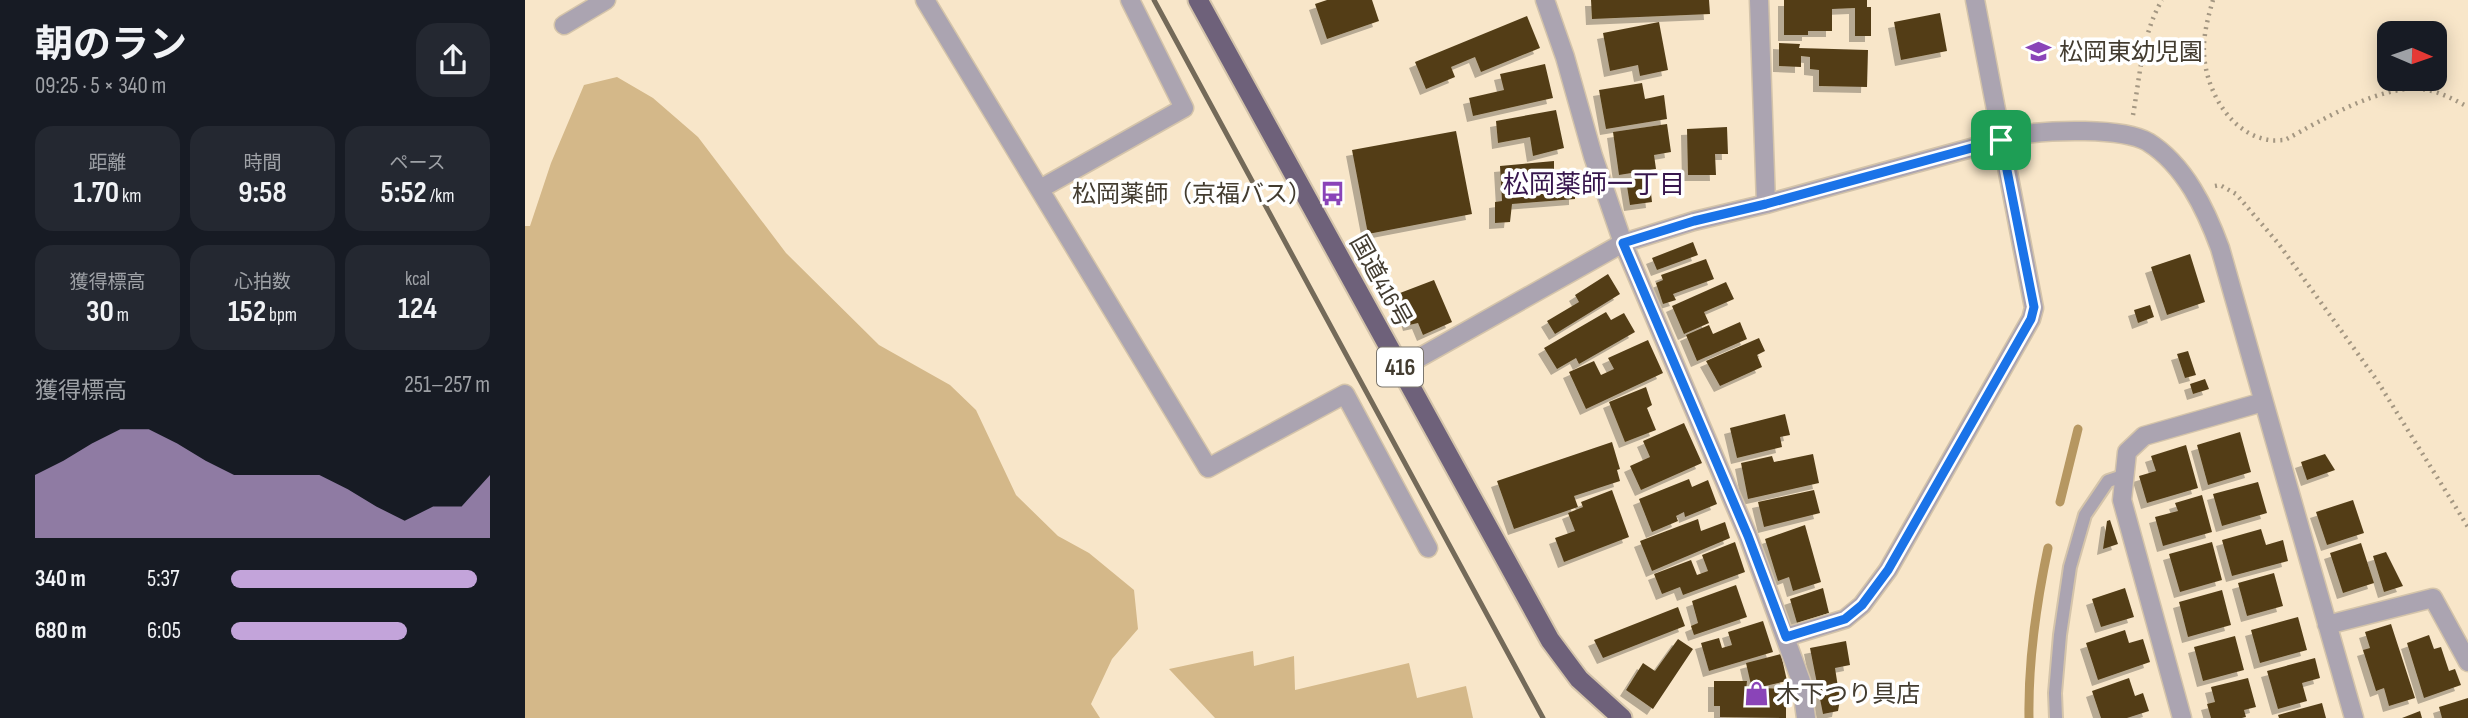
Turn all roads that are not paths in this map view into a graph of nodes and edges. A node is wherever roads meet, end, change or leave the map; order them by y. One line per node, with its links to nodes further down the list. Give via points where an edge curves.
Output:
1 (606, 0): 8 (street)
2 (925, 0): 10 (street)
3 (1130, 0): 10 (street, via 1184,108)
4 (1198, 0): 13 (highway, 国道416号 / 416)
5 (1545, 0): 12 (street)
6 (1759, 0): 11 (street)
7 (1975, 0): 9 (street)
8 (564, 25)
9 (2001, 140): 11 (street); 14 (street, via 2042,131 2105,132 2149,143 2175,167 2194,191 2220,248); 18 (street, via 2034,307 2031,319 1888,570 1862,605 1845,619)
10 (1040, 189): 16 (street, via 1208,468 1345,394)
11 (1766, 204): 12 (street)
12 (1623, 243): 13 (street); 18 (street)
13 (1401, 368): 20 (highway, 国道416号 / 416, via 1550,640 1579,679)
14 (2263, 402): 15 (street, via 2144,436 2127,452); 17 (street)
15 (2123, 476): 22 (lane, via 2108,481 2085,515 2070,567 2060,635); 23 (street, via 2122,500 2130,534)
16 (1428, 548)
17 (2326, 625): 19 (street, via 2433,598); 24 (street)
18 (1786, 637): 21 (street, via 1801,681)
19 (2468, 662)
20 (1622, 718)
21 (1806, 718)
22 (2056, 718)
23 (2182, 718)
24 (2354, 718)

